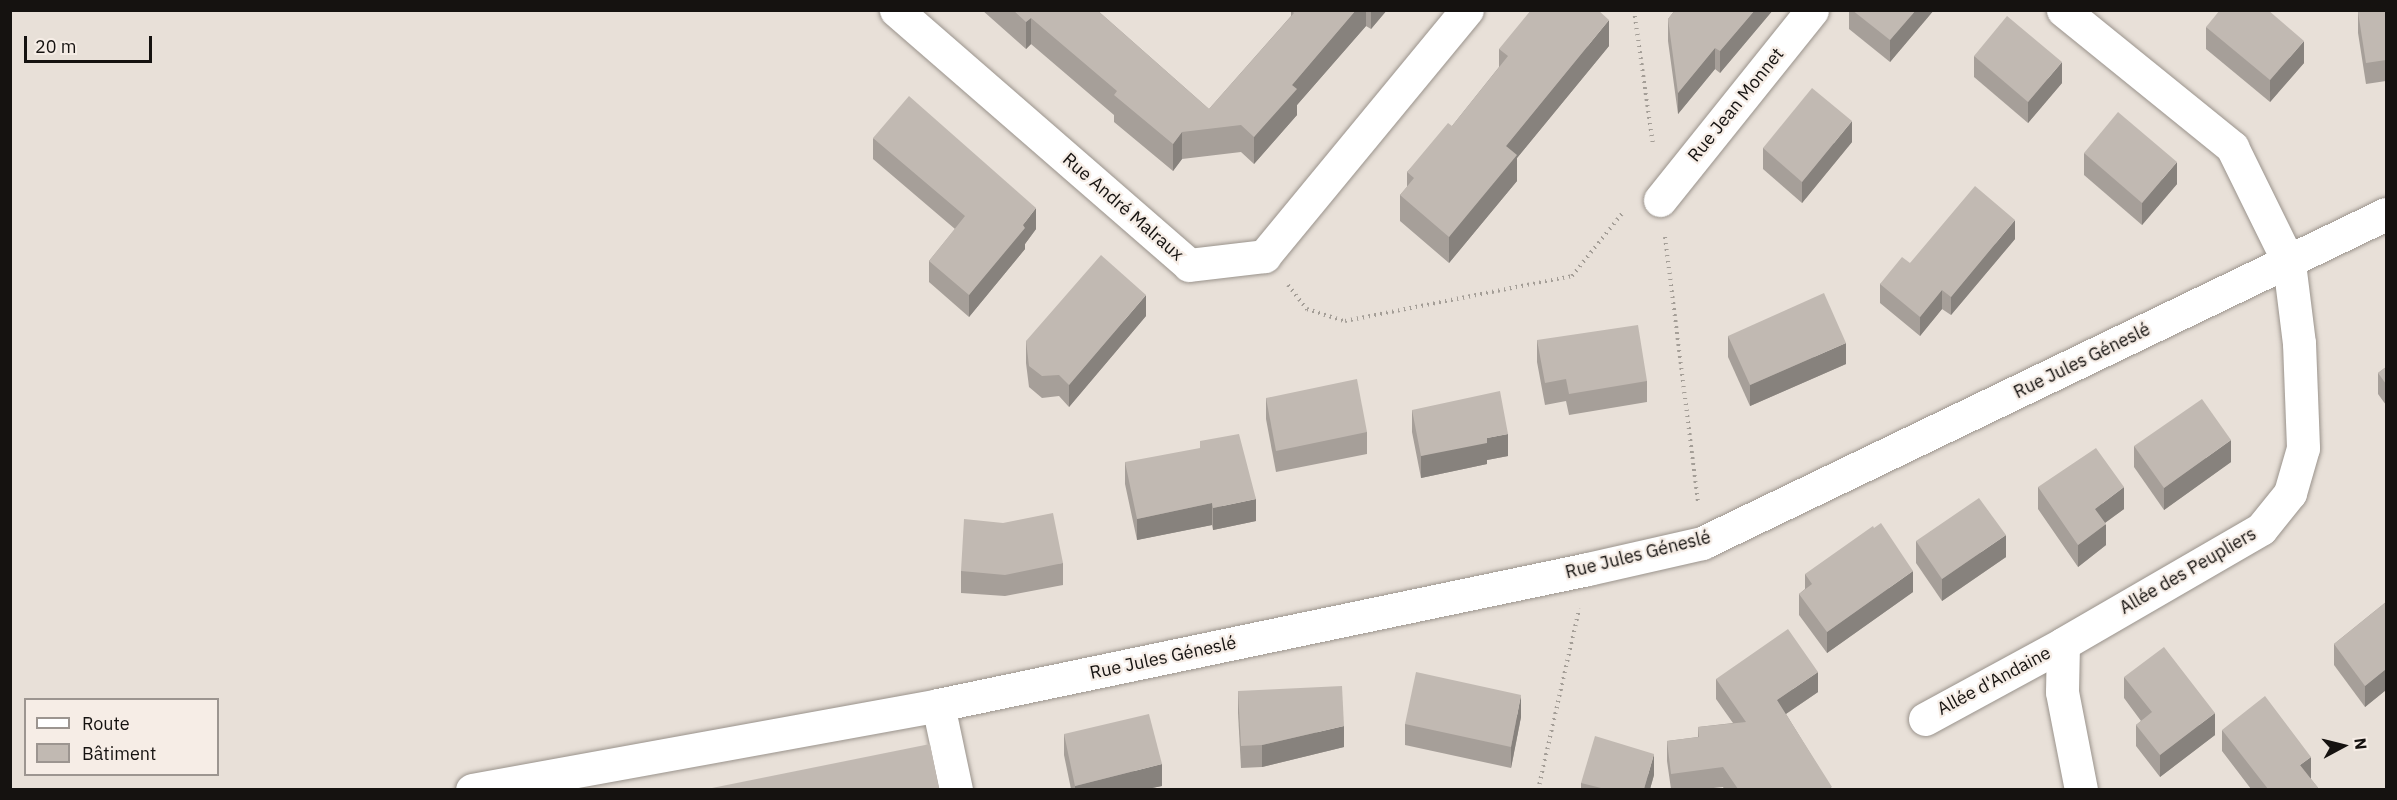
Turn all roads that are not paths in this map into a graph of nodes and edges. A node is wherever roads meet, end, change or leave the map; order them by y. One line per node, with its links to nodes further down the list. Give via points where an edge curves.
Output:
1 (896, 10): 2 (street, Rue André Malraux, via 1190,265 1264,256)
2 (1467, 10)
3 (1812, 10): 5 (street, Rue Jean Monnet)
4 (2063, 10): 7 (street, Allée des Peupliers, via 2232,147)
5 (1660, 200)
6 (2386, 214): 7 (street, Rue Jules Géneslé)
7 (2289, 263): 8 (street, Allée des Peupliers, via 2299,343 2303,448 2290,493 2261,529); 9 (street, Rue Jules Géneslé, via 1702,543)
8 (2063, 644): 10 (street, Allée d'Andaine); 13 (street, via 2062,692)
9 (938, 705): 11 (street, Rue Jules Géneslé); 12 (street)
10 (1925, 718)
11 (472, 789)
12 (956, 789)
13 (2081, 789)

